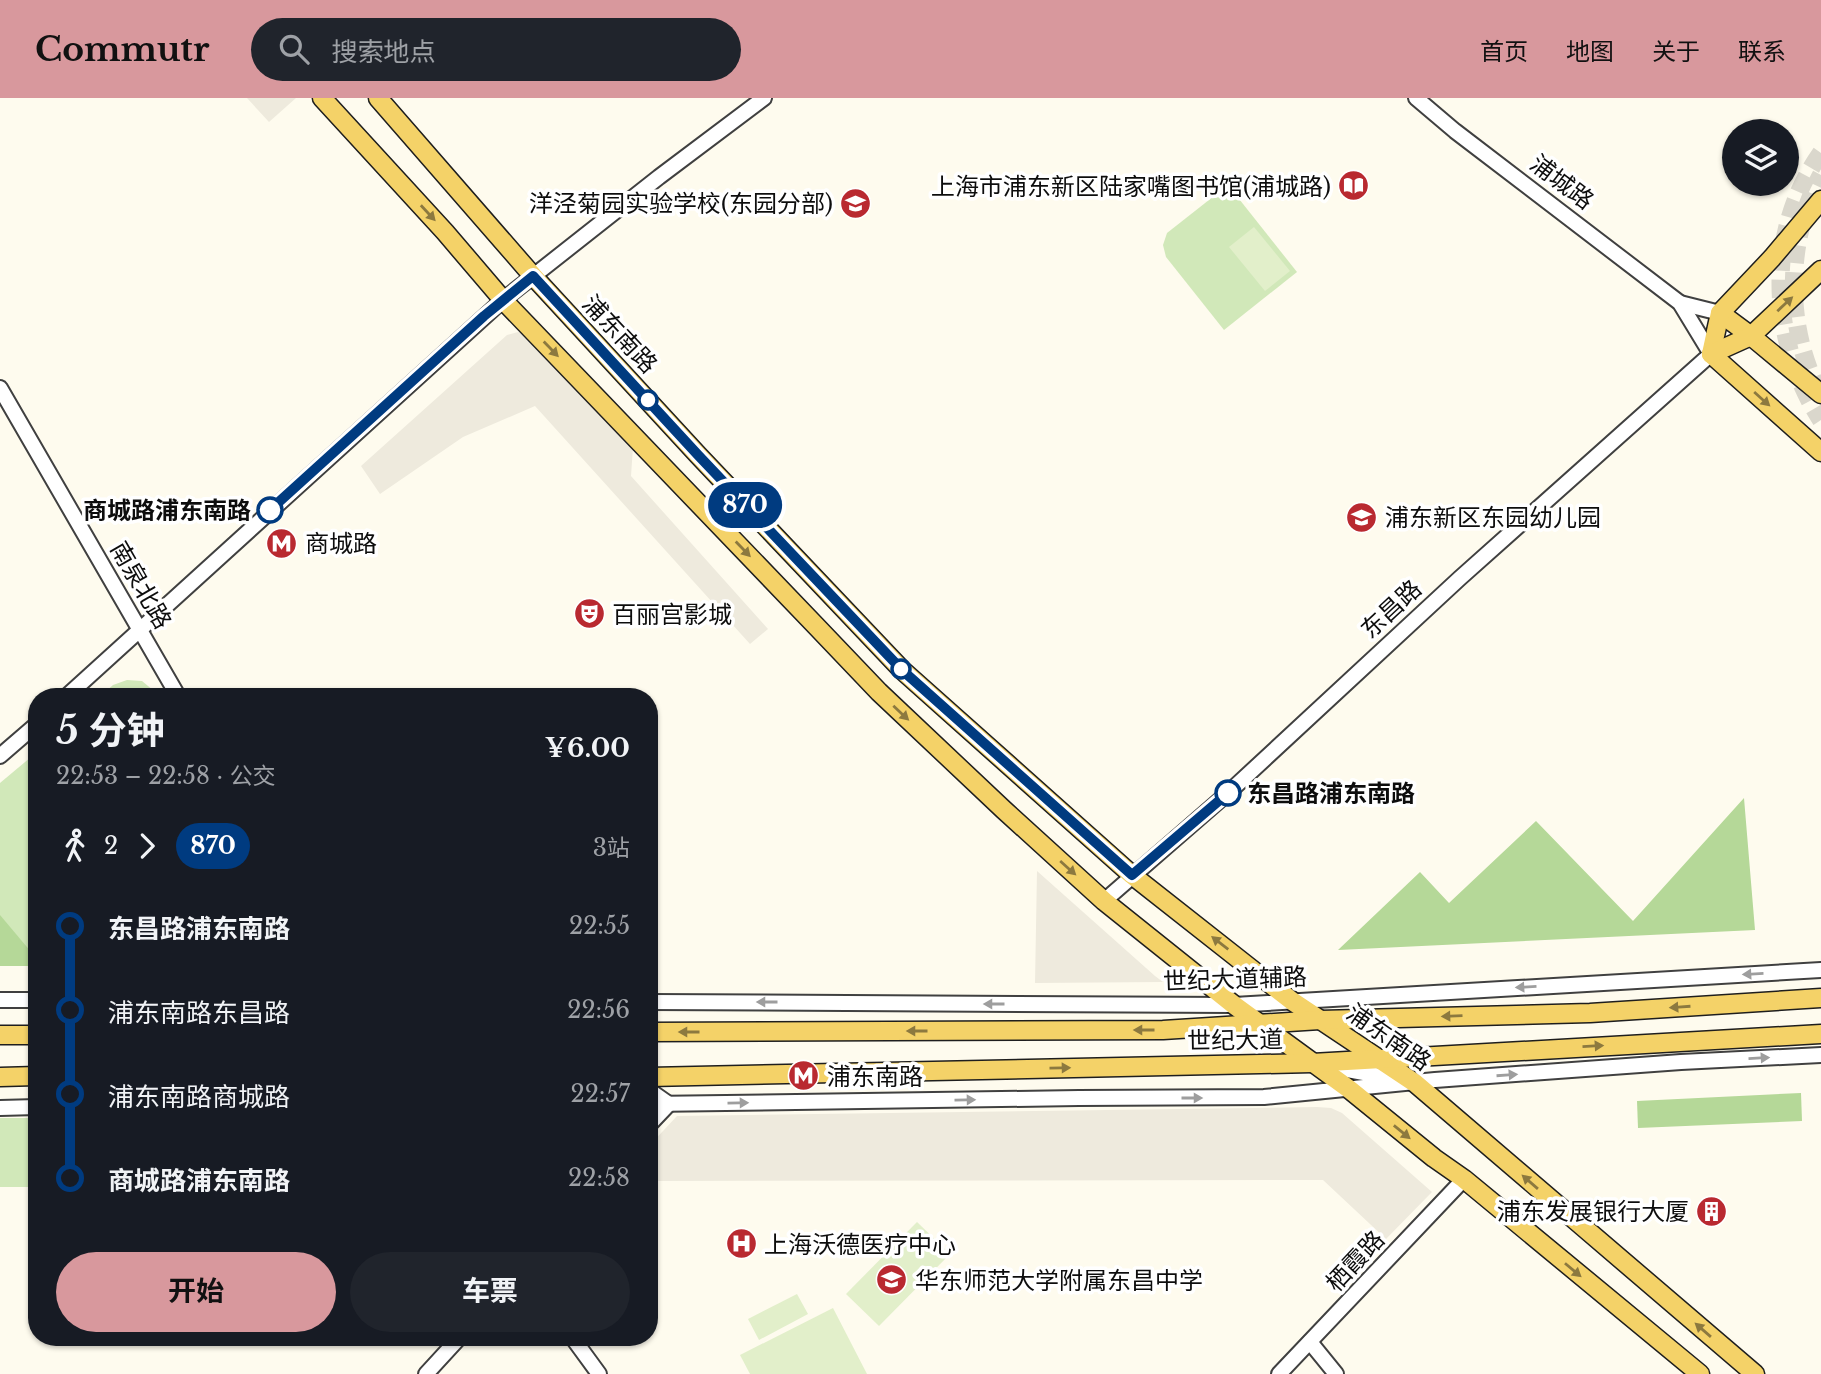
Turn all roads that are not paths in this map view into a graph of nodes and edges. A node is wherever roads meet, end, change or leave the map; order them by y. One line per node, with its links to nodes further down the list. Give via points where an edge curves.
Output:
1 (324, 98): 12 (main road, one-way to 12)
2 (372, 98): 6 (main road, 浦东南路)
3 (378, 98): 6 (main road, 浦东南路)
4 (764, 98): 11 (street)
5 (1416, 98): 13 (street, 浦城路)
6 (413, 138): 11 (main road, 浦东南路)
7 (1821, 200): 9 (main road)
8 (1821, 213): 9 (main road)
9 (1772, 258): 14 (main road)
10 (1820, 270): 15 (main road, 东昌路, one-way to 10)
11 (533, 276): 12 (street); 25 (main road, 浦东南路, via 902,670)
12 (503, 300): 20 (street); 26 (main road, one-way to 26, via 879,692)
13 (1681, 303): 14 (street, 浦城路); 16 (street, 浦城路)
14 (1720, 313): 15 (main road, 浦城路); 16 (main road)
15 (1751, 335): 16 (main road, 东昌路); 18 (main road, 浦城路)
16 (1711, 354): 19 (main road, 浦城路, one-way to 19); 25 (street, 东昌路)
17 (0, 388): 20 (street, 南泉北路)
18 (1821, 394)
19 (1821, 452)
20 (142, 630): 21 (street); 22 (street, 南泉北路)
21 (76, 688)
22 (174, 688)
23 (28, 732): 24 (street)
24 (0, 756)
25 (1132, 875): 26 (street, 东昌路); 31 (main road, 浦东南路, one-way to 25)
26 (1104, 901): 33 (main road)
27 (1821, 970): 31 (street, 世纪大道辅路, one-way to 31)
28 (1821, 998): 34 (main road, 世纪大道, one-way to 34, via 1590,1013)
29 (0, 1000): 30 (street)
30 (28, 1000)
31 (1292, 1001): 33 (street, 世纪大道辅路); 34 (main road, 浦东南路)
32 (658, 1002): 33 (street, 世纪大道辅路, one-way to 32)
33 (1234, 1005): 35 (main road)
34 (1320, 1020): 35 (main road, 世纪大道); 41 (main road, 浦东南路)
35 (1261, 1025): 36 (main road, 世纪大道, one-way to 36, via 1163,1030); 42 (main road)
36 (658, 1032)
37 (1821, 1034): 41 (main road, 世纪大道, one-way to 37)
38 (0, 1035): 39 (main road)
39 (28, 1035)
40 (1821, 1055): 46 (street, one-way to 40)
41 (1378, 1058): 42 (main road, 世纪大道); 46 (main road, 浦东南路)
42 (1312, 1063): 45 (main road, 世纪大道, one-way to 42); 46 (street); 47 (main road)
43 (28, 1076): 44 (main road)
44 (0, 1077)
45 (658, 1077)
46 (1415, 1083): 47 (street); 63 (main road, 浦东南路, one-way to 46)
47 (1349, 1089): 50 (street, one-way to 47, via 1264,1097); 54 (main road, one-way to 54)
48 (658, 1096): 50 (street)
49 (658, 1104): 50 (street)
50 (669, 1104): 53 (street)
51 (28, 1107): 52 (street)
52 (0, 1108)
53 (658, 1116)
54 (1464, 1179): 55 (street, 栖霞路); 62 (main road, one-way to 62)
55 (1310, 1342): 60 (street, 栖霞路); 61 (street)
56 (452, 1346): 58 (street)
57 (579, 1346): 59 (street)
58 (426, 1374)
59 (600, 1374)
60 (1279, 1374)
61 (1336, 1374)
62 (1700, 1374)
63 (1755, 1374)

